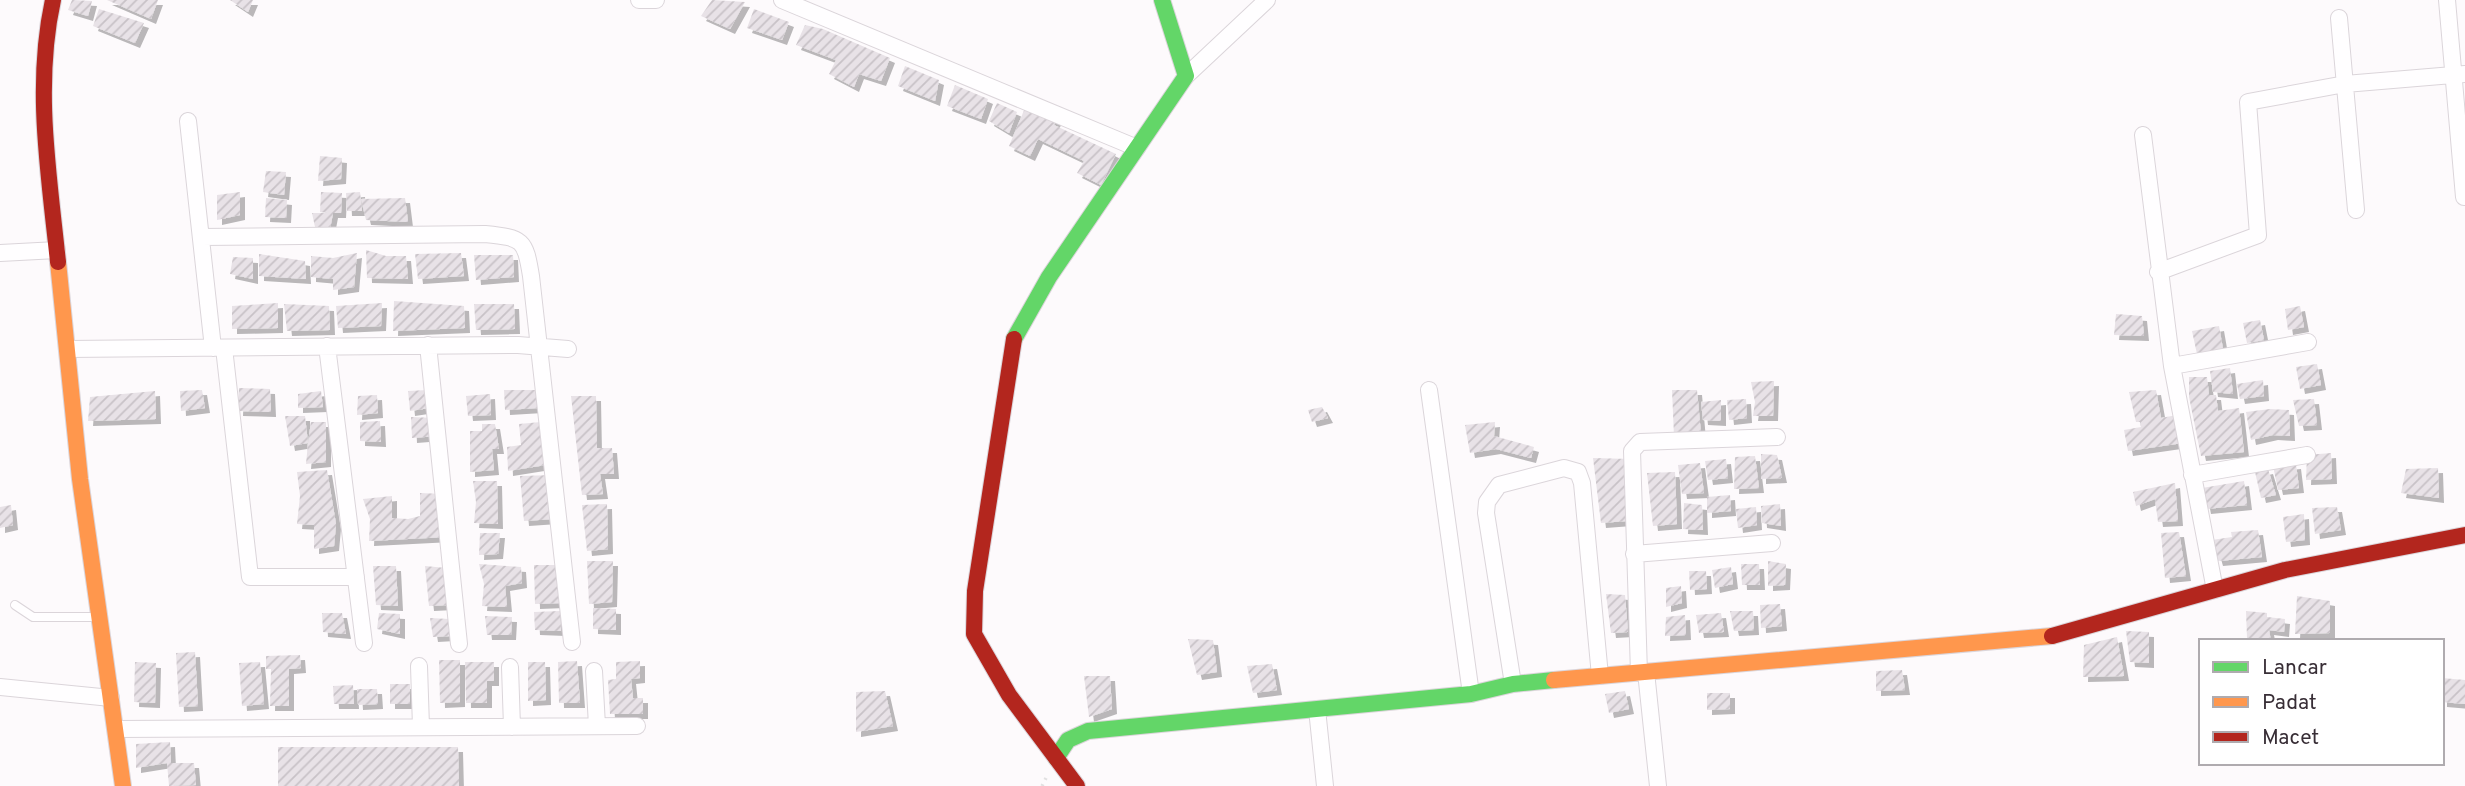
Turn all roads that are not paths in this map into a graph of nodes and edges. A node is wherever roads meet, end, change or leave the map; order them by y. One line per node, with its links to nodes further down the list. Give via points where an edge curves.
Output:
1 (53, 0): 18 (street, via 45,36 43,89)
2 (639, 0): 3 (street)
3 (656, 0)
4 (782, 0): 14 (street)
5 (1162, 0): 10 (street)
6 (1268, 0): 10 (street)
7 (2448, 0): 9 (street)
8 (2339, 18): 11 (street)
9 (2460, 75): 11 (street); 15 (street)
10 (1186, 76): 14 (street)
11 (2345, 84): 16 (street); 20 (street, via 2248,102 2258,235)
12 (188, 121): 17 (street)
13 (2143, 135): 20 (street)
14 (1137, 148): 58 (street, via 1049,277 1012,343 975,591 977,643)
15 (2464, 197)
16 (2356, 210)
17 (201, 237): 24 (street, via 511,237 527,247); 25 (street)
18 (57, 250): 19 (street); 26 (street)
19 (0, 253)
20 (2158, 272): 28 (street)
21 (2308, 342): 28 (street)
22 (428, 345): 23 (street); 24 (street); 42 (street)
23 (327, 346): 25 (street); 36 (street)
24 (540, 346): 27 (street); 40 (street)
25 (218, 348): 26 (street); 36 (street, via 250,578)
26 (67, 349): 39 (street)
27 (568, 349)
28 (2172, 366): 32 (street)
29 (1429, 390): 50 (street)
30 (1777, 437): 35 (street, via 1640,442 1630,459)
31 (2307, 455): 32 (street)
32 (2192, 475): 37 (street)
33 (2465, 535): 37 (street, via 2285,570)
34 (1772, 543): 35 (street)
35 (1634, 554): 46 (street)
36 (356, 577): 41 (street)
37 (2215, 590): 46 (street, via 2062,635)
38 (15, 605): 39 (lane, via 33,617)
39 (100, 617): 51 (street)
40 (572, 642)
41 (364, 643)
42 (459, 643)
43 (419, 666): 55 (street)
44 (510, 667): 56 (street)
45 (594, 671): 53 (street)
46 (1643, 672): 47 (street); 62 (street)
47 (1600, 676): 48 (street); 48 (street, via 1582,483 1578,472 1564,468 1499,485 1487,502)
48 (1513, 684): 50 (street)
49 (0, 687): 51 (street)
50 (1471, 694): 52 (street)
51 (111, 698): 57 (street)
52 (1317, 709): 58 (street, via 1088,731 1068,740); 61 (street)
53 (597, 726): 54 (street); 56 (street)
54 (637, 726)
55 (421, 727): 56 (street); 57 (street)
56 (512, 727)
57 (116, 729): 59 (street)
58 (1056, 758): 60 (street)
59 (123, 786)
60 (1077, 786)
61 (1325, 786)
62 (1658, 786)

